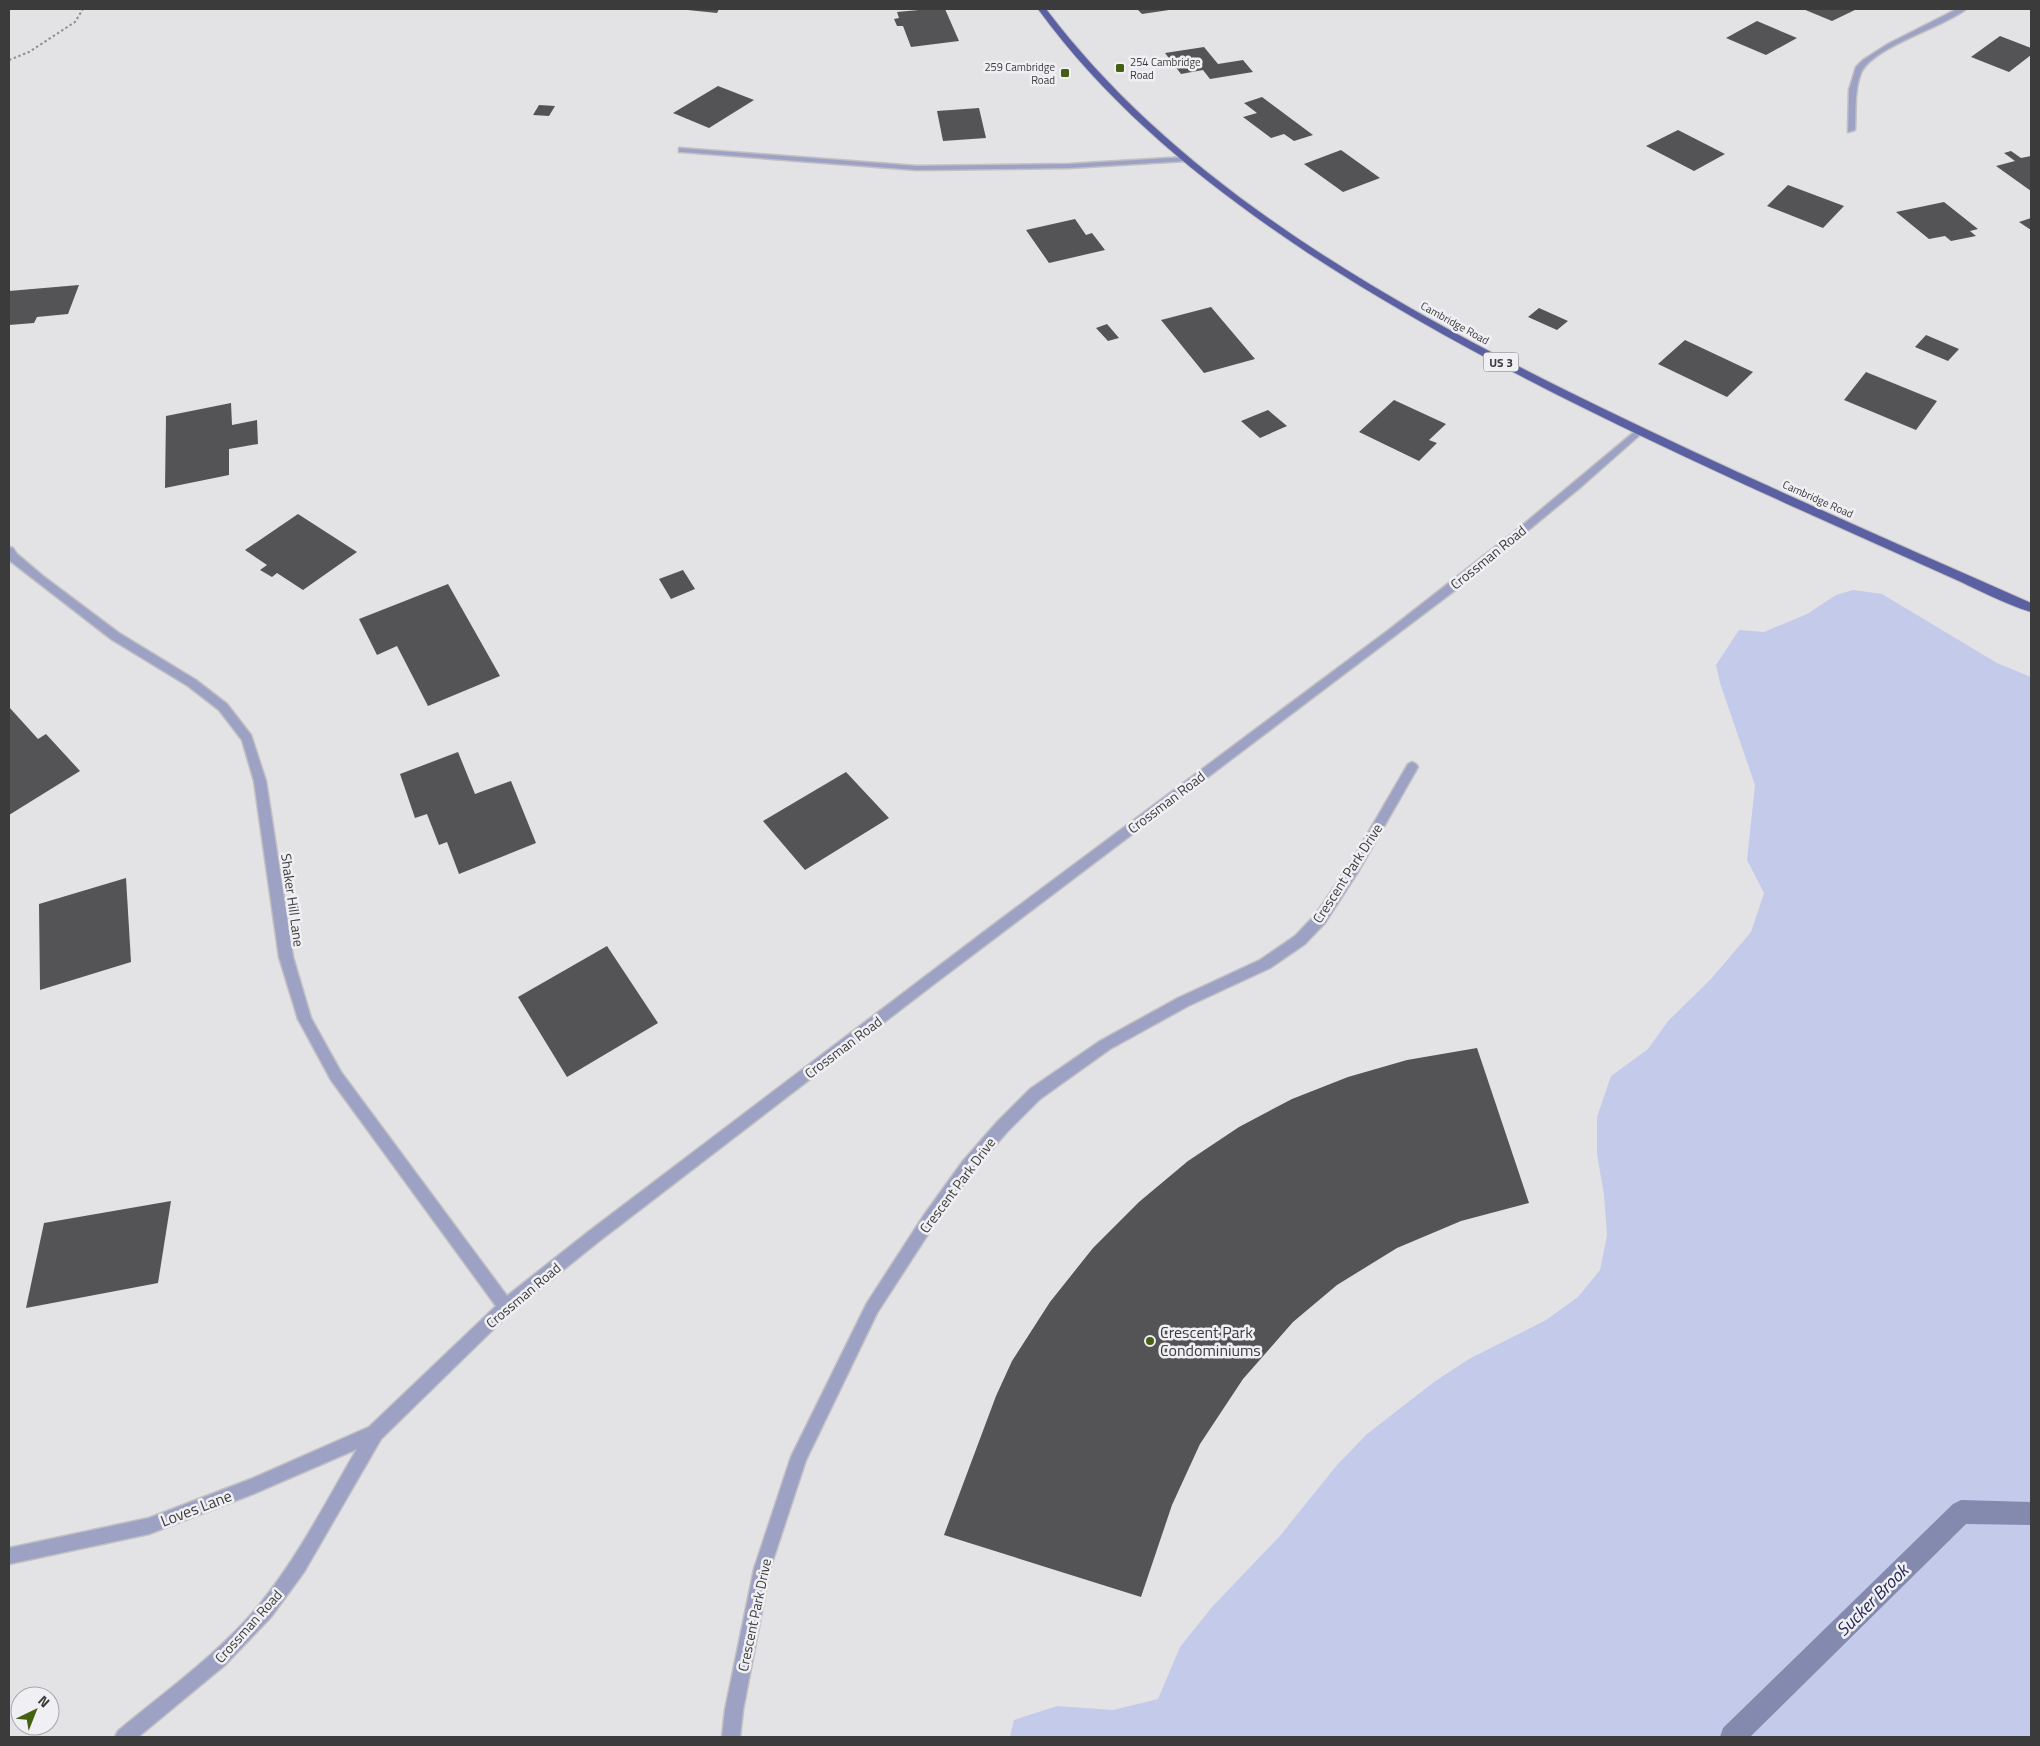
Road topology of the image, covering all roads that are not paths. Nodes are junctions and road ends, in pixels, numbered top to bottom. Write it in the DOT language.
graph roads {
  1 [pos="1042,9"];
  2 [pos="1962,9"];
  3 [pos="1851,130"];
  4 [pos="682,150"];
  5 [pos="1186,159"];
  6 [pos="1639,431"];
  7 [pos="9,551"];
  8 [pos="2031,608"];
  9 [pos="1412,767"];
  10 [pos="506,1307"];
  11 [pos="375,1433"];
  12 [pos="9,1556"];
  13 [pos="124,1737"];
  14 [pos="731,1737"];
  1 -- 5 [label="highway, Cambridge Road / US 3"];
  2 -- 3 [label="street"];
  4 -- 5 [label="street"];
  5 -- 6 [label="highway, Cambridge Road / US 3"];
  6 -- 8 [label="highway, Cambridge Road / US 3"];
  6 -- 10 [label="street, Crossman Road"];
  7 -- 10 [label="street, Shaker Hill Lane"];
  9 -- 14 [label="street, Crescent Park Drive"];
  10 -- 11 [label="street, Crossman Road"];
  11 -- 12 [label="street, Loves Lane"];
  11 -- 13 [label="street, Crossman Road"];
}
